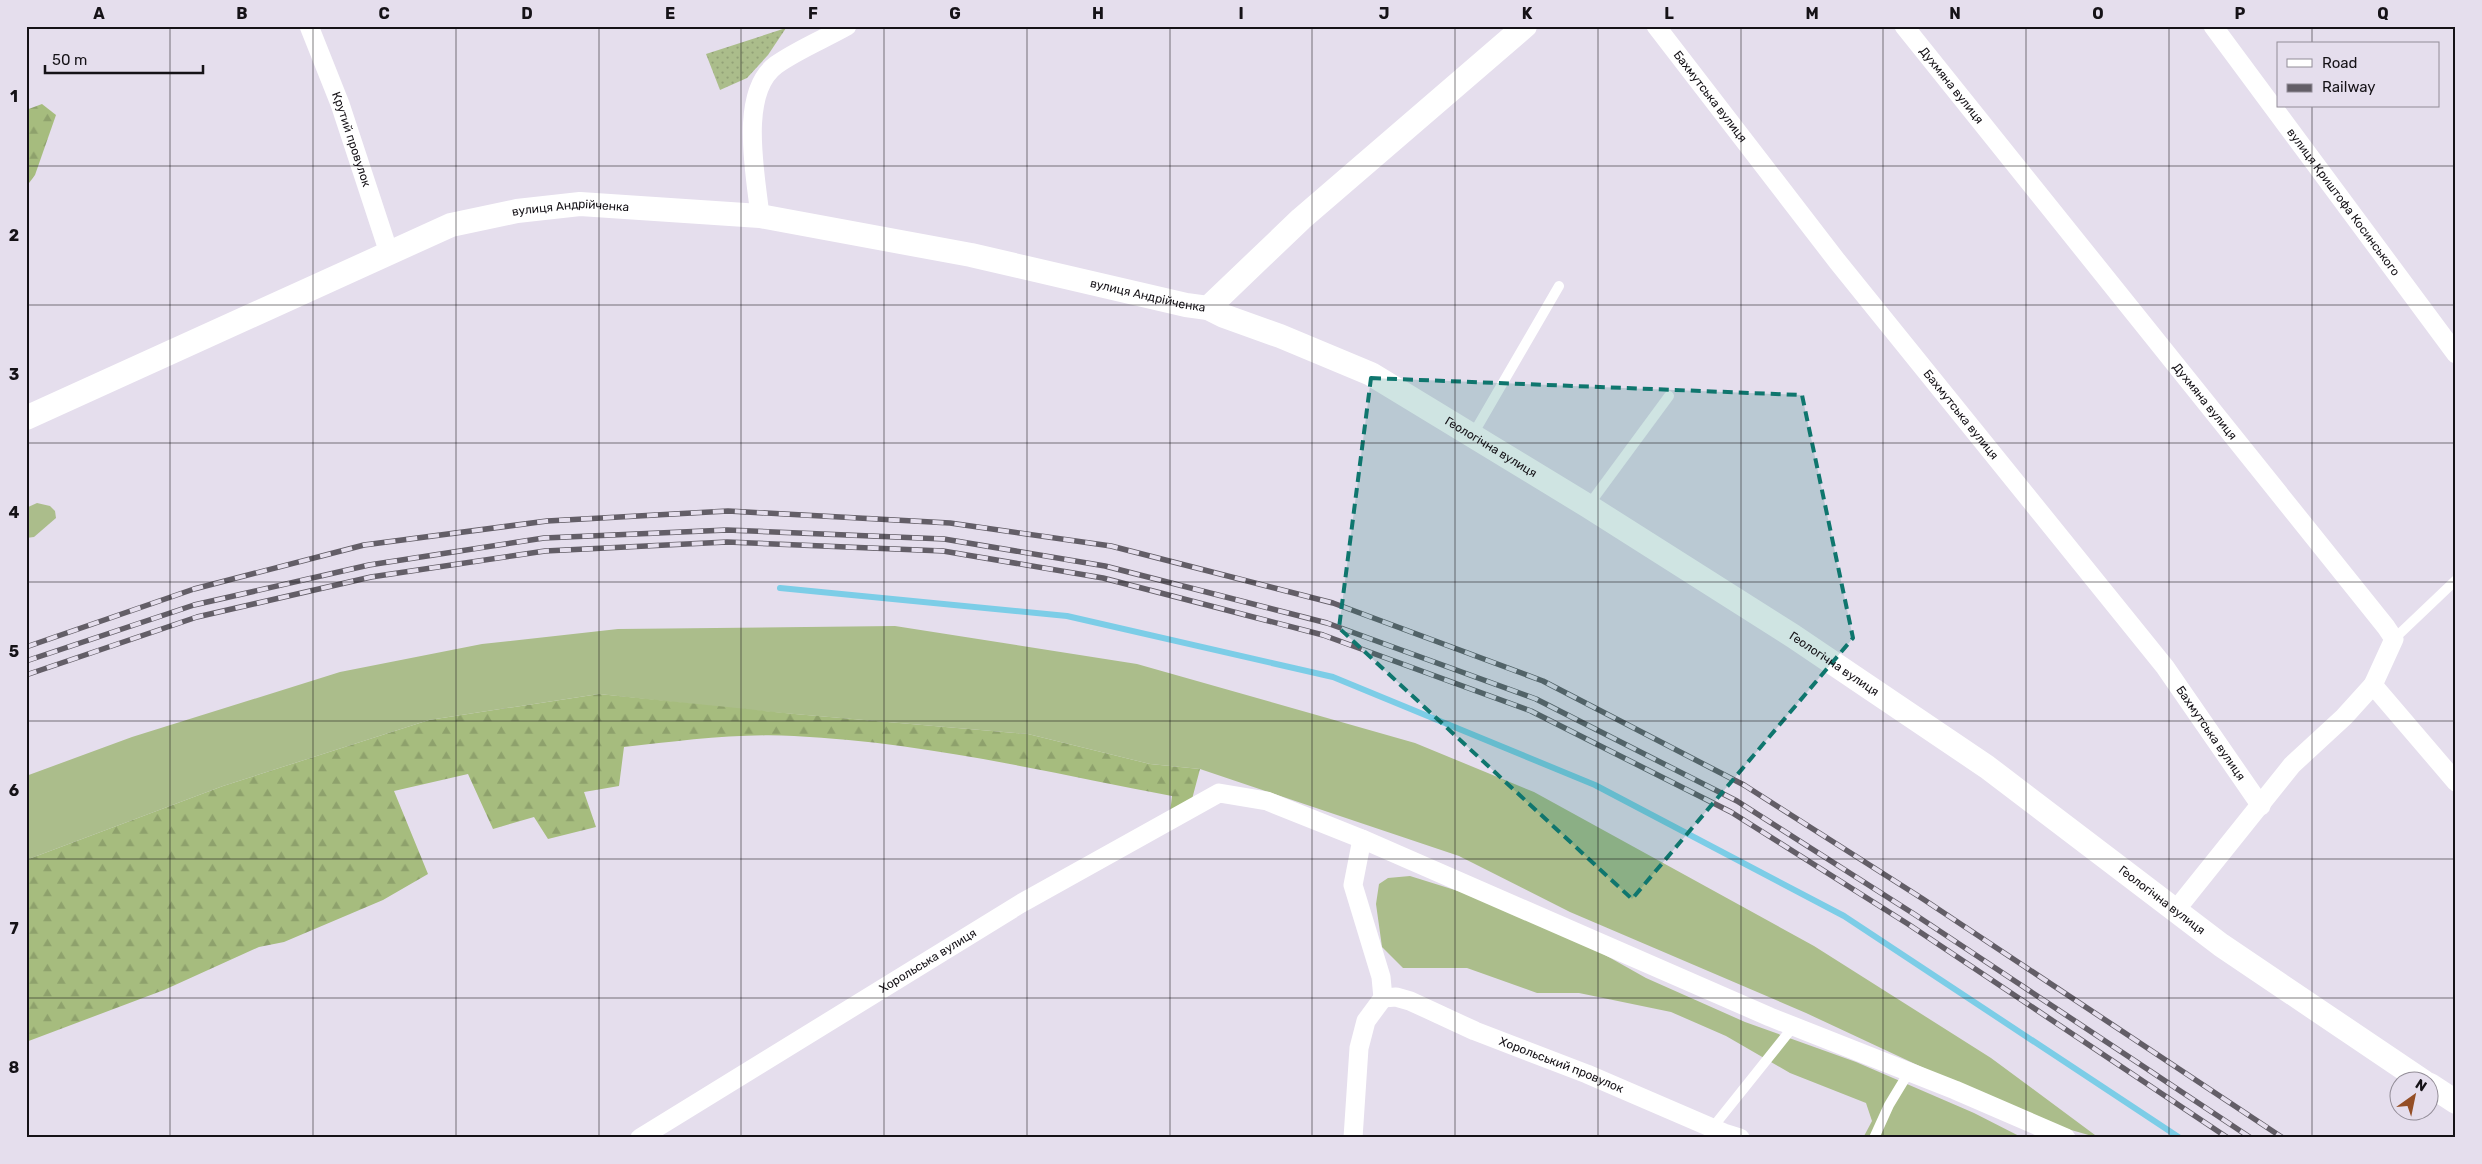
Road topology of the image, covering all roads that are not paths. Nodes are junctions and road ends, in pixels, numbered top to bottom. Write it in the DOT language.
graph roads {
  1 [pos="309,26"];
  2 [pos="847,26"];
  3 [pos="1525,26"];
  4 [pos="1656,26"];
  5 [pos="1904,26"];
  6 [pos="2213,26"];
  7 [pos="760,216"];
  8 [pos="389,253"];
  9 [pos="1559,286"];
  10 [pos="1208,308"];
  11 [pos="2456,354"];
  12 [pos="1669,396"];
  13 [pos="26,418"];
  14 [pos="1472,436"];
  15 [pos="1588,506"];
  16 [pos="2456,580"];
  17 [pos="2394,639"];
  18 [pos="2374,685"];
  19 [pos="2456,782"];
  20 [pos="2261,806"];
  21 [pos="1362,838"];
  22 [pos="2175,911"];
  23 [pos="1383,998"];
  24 [pos="1793,1027"];
  25 [pos="1909,1072"];
  26 [pos="2409,1072"];
  27 [pos="2440,1092"];
  28 [pos="2456,1102"];
  29 [pos="1713,1127"];
  30 [pos="640,1138"];
  31 [pos="1353,1138"];
  32 [pos="1740,1138"];
  33 [pos="1874,1138"];
  34 [pos="2066,1138"];
  1 -- 8 [label="street, Крутий провулок"];
  2 -- 7 [label="street"];
  3 -- 10 [label="street, вулиця Андрійченка"];
  4 -- 20 [label="street, Бахмутська вулиця"];
  5 -- 17 [label="street, Духмяна вулиця"];
  6 -- 11 [label="street, вулиця Криштофа Косинського"];
  7 -- 8 [label="street, вулиця Андрійченка"];
  7 -- 10 [label="street, вулиця Андрійченка"];
  8 -- 13 [label="street, вулиця Андрійченка"];
  9 -- 14 [label="lane"];
  10 -- 14 [label="street, Геологічна вулиця"];
  12 -- 15 [label="lane"];
  14 -- 15 [label="street, Геологічна вулиця"];
  15 -- 22 [label="street, Геологічна вулиця"];
  16 -- 17 [label="lane"];
  17 -- 18 [label="street"];
  18 -- 19 [label="street"];
  18 -- 20 [label="street"];
  20 -- 22 [label="street"];
  21 -- 23 [label="street"];
  21 -- 24 [label="street"];
  21 -- 30 [label="street, Хорольська вулиця"];
  22 -- 26 [label="street, Геологічна вулиця"];
  23 -- 29 [label="street, Хорольський провулок"];
  23 -- 31 [label="street"];
  24 -- 25 [label="street"];
  24 -- 29 [label="lane"];
  25 -- 33 [label="lane"];
  25 -- 34 [label="street"];
  27 -- 28 [label="street"];
  29 -- 32 [label="street, Хорольський провулок"];
}
